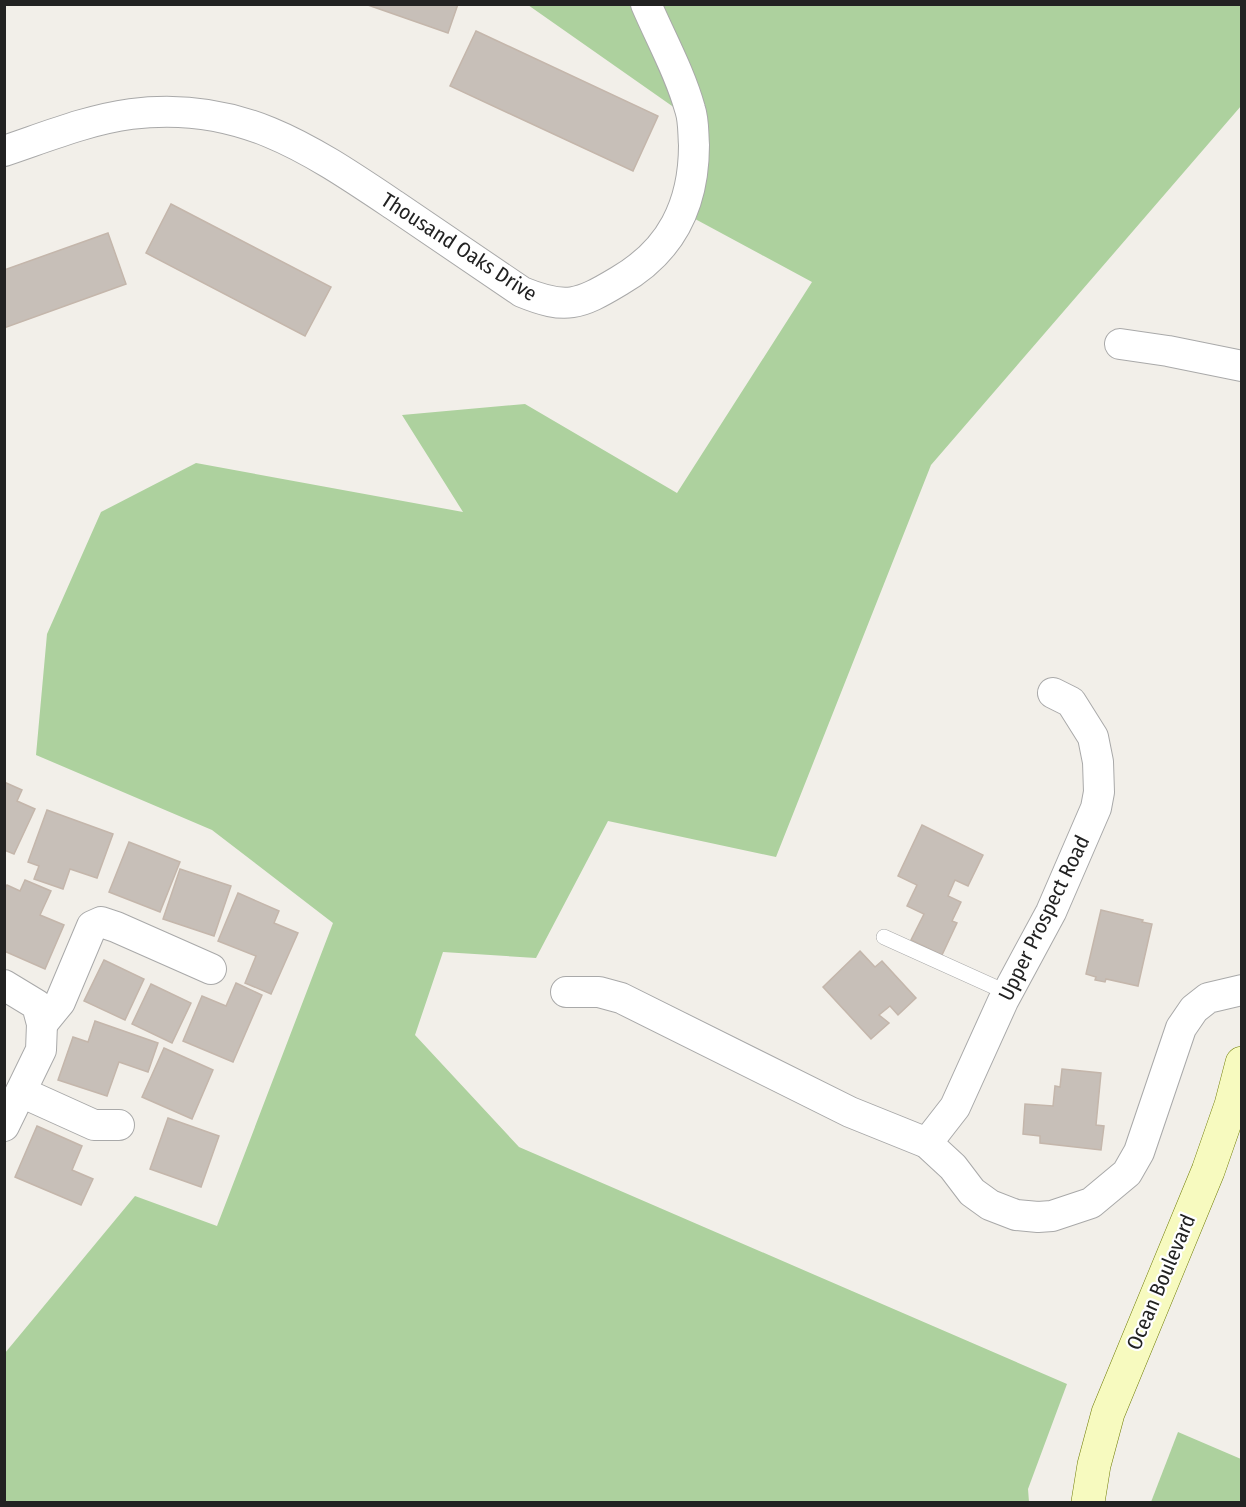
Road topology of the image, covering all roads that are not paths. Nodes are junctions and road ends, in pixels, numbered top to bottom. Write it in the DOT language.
graph roads {
  1 [pos="646,4"];
  2 [pos="4,151"];
  3 [pos="1120,344"];
  4 [pos="1242,366"];
  5 [pos="1053,693"];
  6 [pos="884,937"];
  7 [pos="212,969"];
  8 [pos="4,985"];
  9 [pos="1242,990"];
  10 [pos="566,992"];
  11 [pos="1008,993"];
  12 [pos="42,1024"];
  13 [pos="1242,1063"];
  14 [pos="21,1092"];
  15 [pos="119,1125"];
  16 [pos="4,1126"];
  17 [pos="927,1143"];
  18 [pos="1088,1503"];
  1 -- 2 [label="street, Thousand Oaks Drive"];
  3 -- 4 [label="street"];
  5 -- 11 [label="street, Upper Prospect Road"];
  6 -- 11 [label="lane"];
  7 -- 12 [label="street"];
  8 -- 12 [label="street"];
  9 -- 17 [label="street"];
  10 -- 17 [label="street"];
  11 -- 17 [label="street, Upper Prospect Road"];
  12 -- 14 [label="street"];
  13 -- 18 [label="street, Ocean Boulevard"];
  14 -- 15 [label="street"];
  14 -- 16 [label="street"];
}
